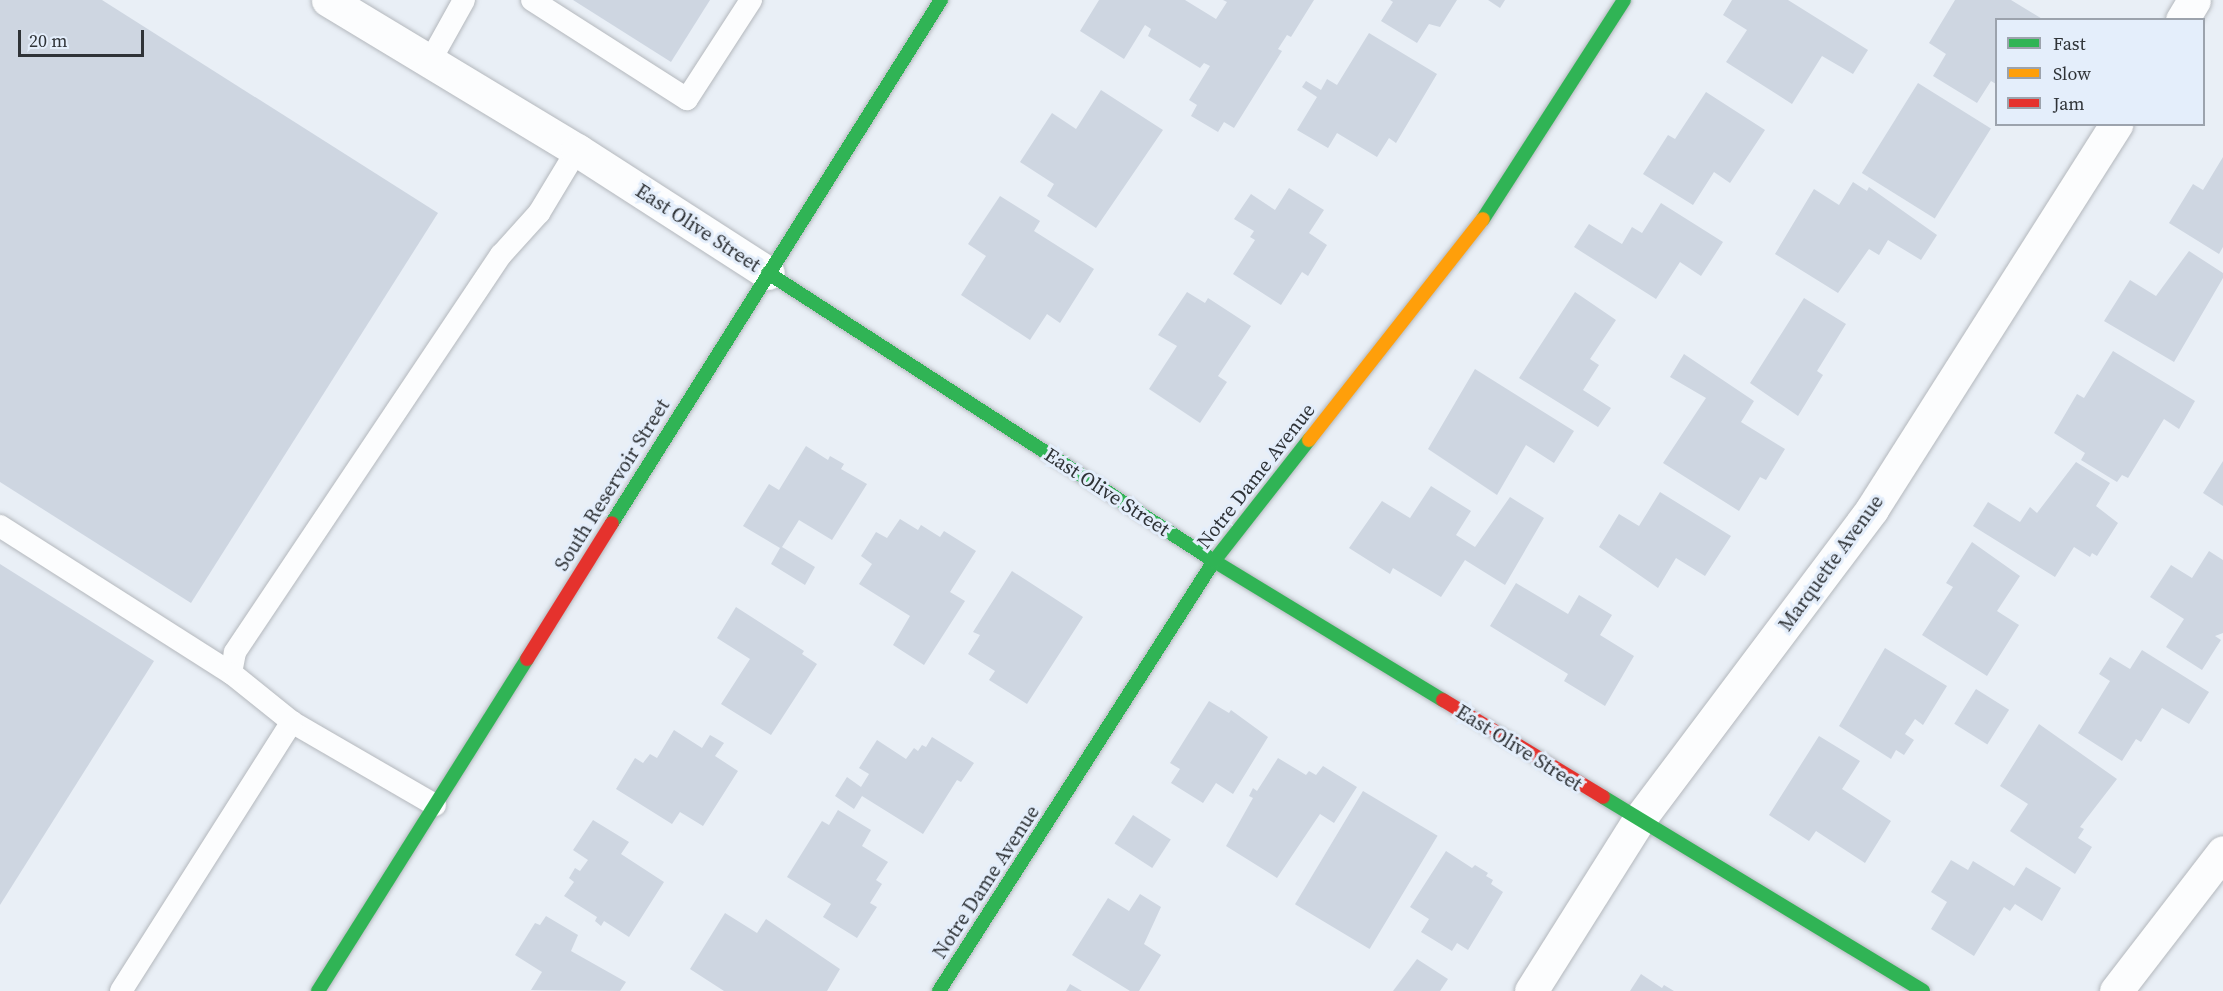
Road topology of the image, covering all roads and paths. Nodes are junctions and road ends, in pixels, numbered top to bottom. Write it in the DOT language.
graph roads {
  1 [pos="328,0"];
  2 [pos="464,0"];
  3 [pos="532,0"];
  4 [pos="751,0"];
  5 [pos="940,0"];
  6 [pos="1624,0"];
  7 [pos="2194,0"];
  8 [pos="2183,18"];
  9 [pos="429,63"];
  10 [pos="2115,126"];
  11 [pos="577,150"];
  12 [pos="768,273"];
  13 [pos="0,526"];
  14 [pos="1214,561"];
  15 [pos="231,673"];
  16 [pos="292,722"];
  17 [pos="435,805"];
  18 [pos="1638,821"];
  19 [pos="2223,852"];
  20 [pos="121,991"];
  21 [pos="318,991"];
  22 [pos="939,991"];
  23 [pos="1531,991"];
  24 [pos="1923,991"];
  25 [pos="2116,991"];
  1 -- 9 [label="street, East Olive Street"];
  2 -- 9 [label="lane"];
  3 -- 4 [label="lane"];
  5 -- 12 [label="street, South Reservoir Street"];
  6 -- 14 [label="street, Notre Dame Avenue"];
  7 -- 8 [label="street"];
  9 -- 11 [label="street, East Olive Street"];
  10 -- 18 [label="street, Marquette Avenue"];
  11 -- 12 [label="street, East Olive Street"];
  11 -- 15 [label="lane"];
  12 -- 14 [label="street, East Olive Street"];
  12 -- 17 [label="street, South Reservoir Street"];
  13 -- 15 [label="lane"];
  14 -- 18 [label="street, East Olive Street"];
  14 -- 22 [label="street, Notre Dame Avenue"];
  15 -- 16 [label="lane"];
  16 -- 17 [label="lane"];
  16 -- 20 [label="lane"];
  17 -- 21 [label="street, South Reservoir Street"];
  18 -- 23 [label="street, Marquette Avenue"];
  18 -- 24 [label="street, East Olive Street"];
  19 -- 25 [label="street"];
}
